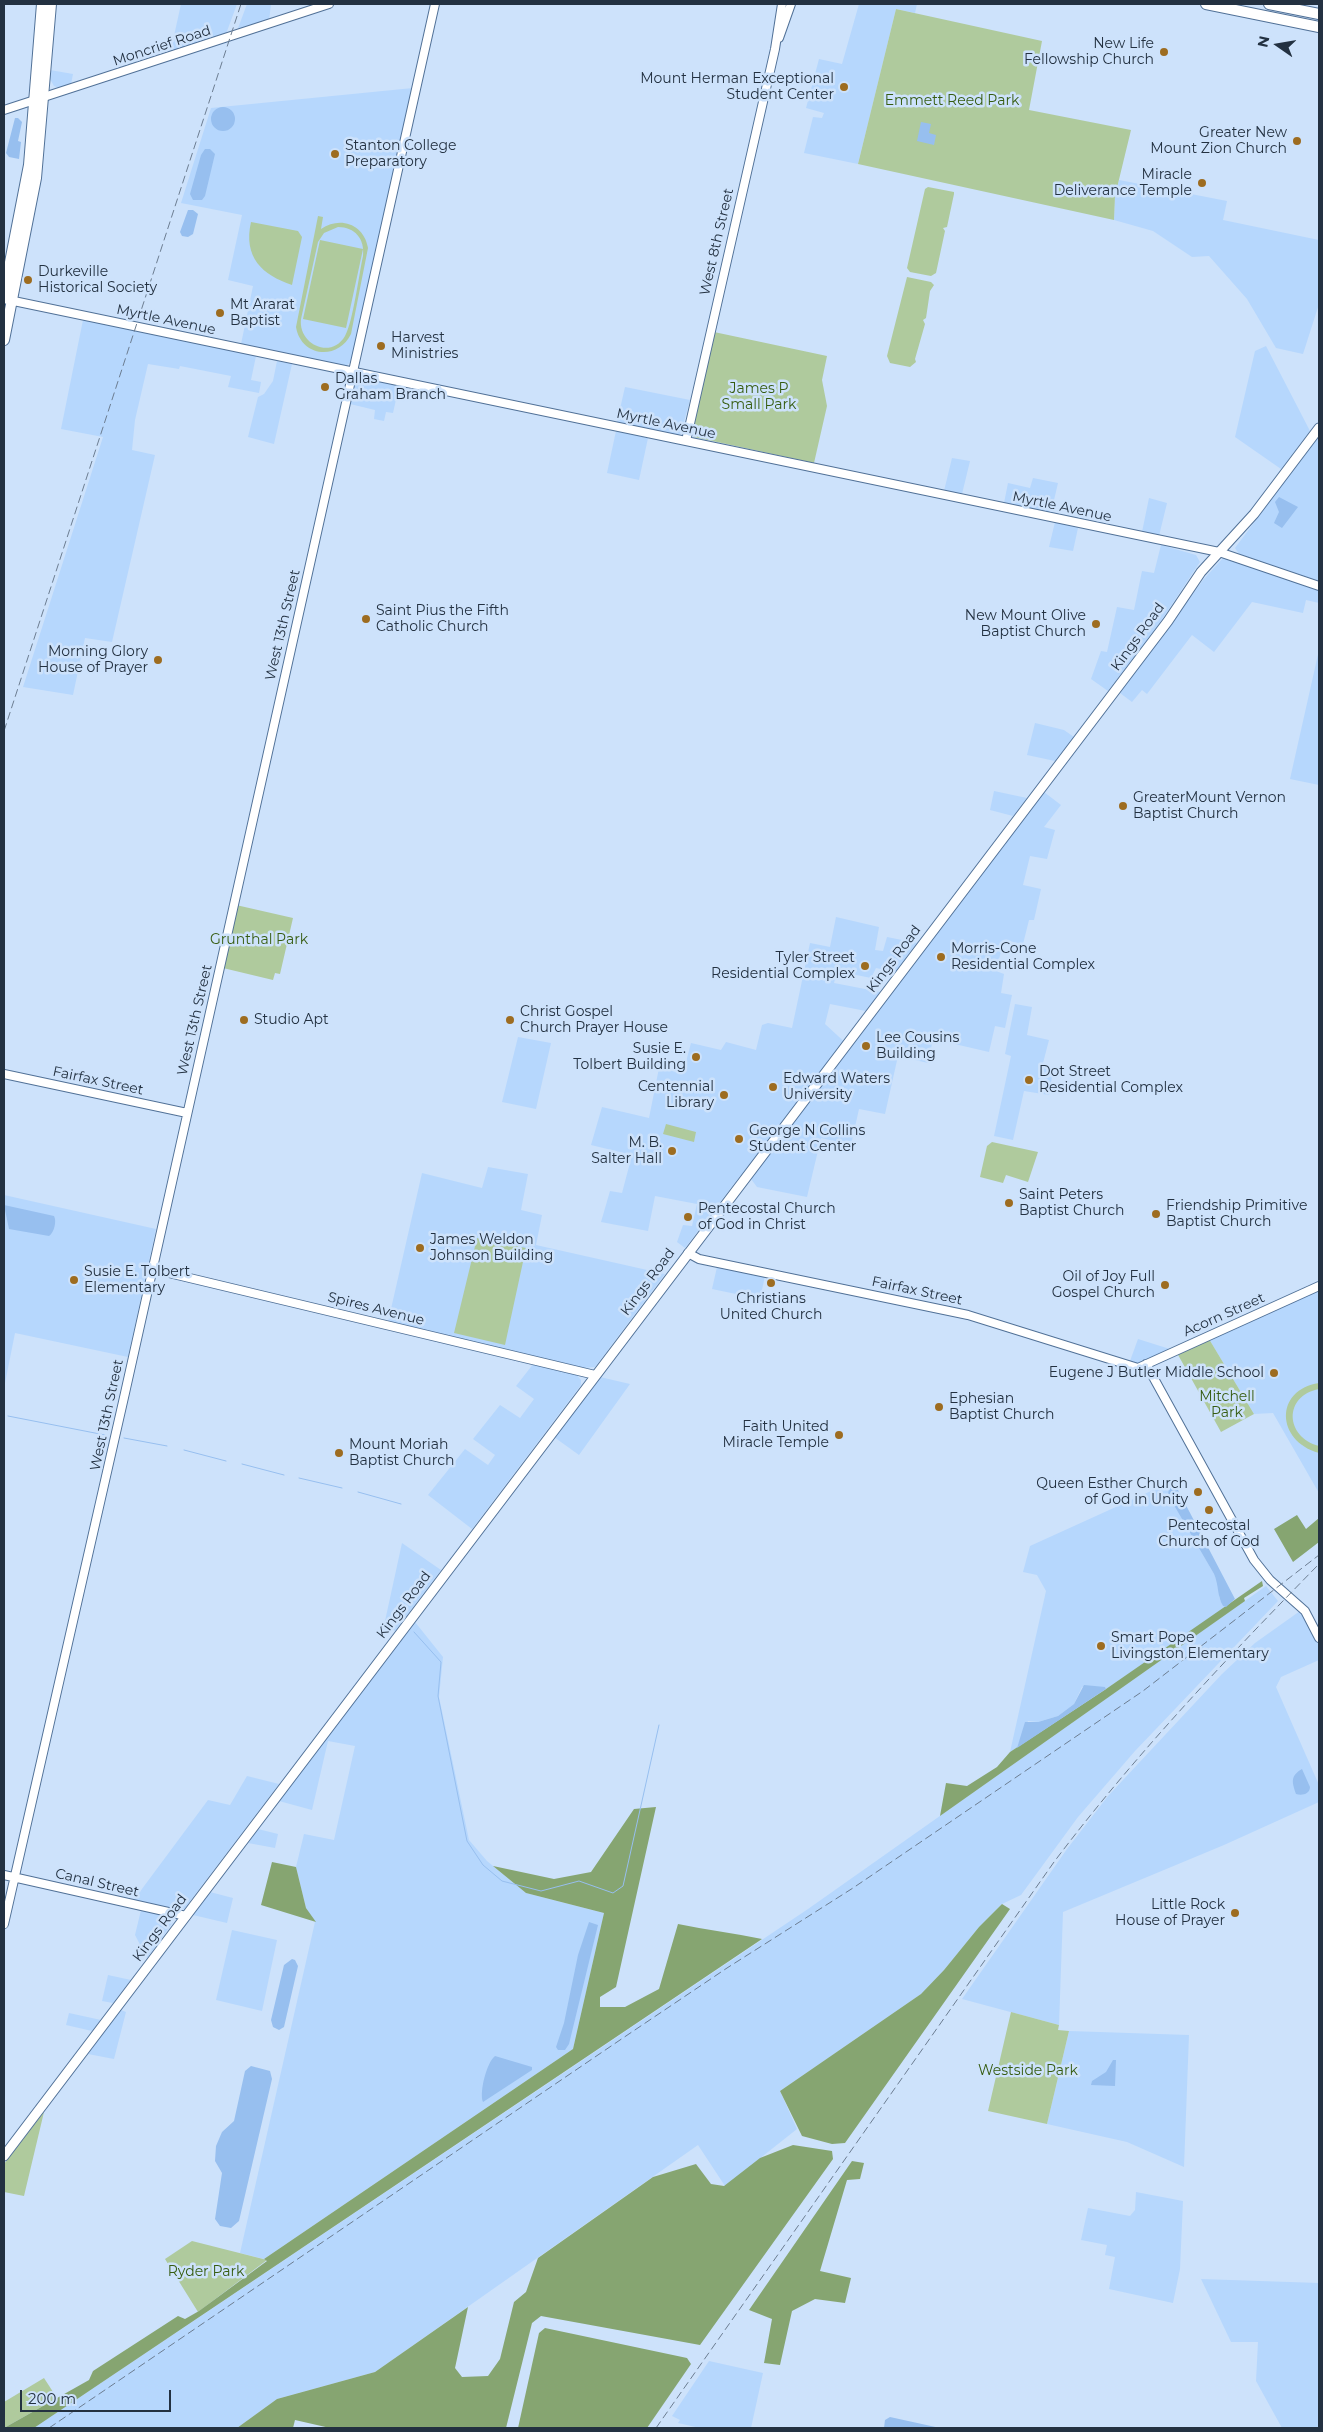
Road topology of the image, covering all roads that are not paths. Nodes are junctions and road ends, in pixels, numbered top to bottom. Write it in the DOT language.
graph roads {
  1 [pos="42,4"];
  2 [pos="52,4"];
  3 [pos="329,4"];
  4 [pos="435,4"];
  5 [pos="782,4"];
  6 [pos="790,4"];
  7 [pos="1206,4"];
  8 [pos="1269,4"];
  9 [pos="1319,14"];
  10 [pos="1319,28"];
  11 [pos="774,49"];
  12 [pos="39,100"];
  13 [pos="4,110"];
  14 [pos="4,293"];
  15 [pos="8,300"];
  16 [pos="4,340"];
  17 [pos="354,372"];
  18 [pos="1319,428"];
  19 [pos="686,441"];
  20 [pos="1219,552"];
  21 [pos="1319,586"];
  22 [pos="4,1074"];
  23 [pos="187,1113"];
  24 [pos="688,1253"];
  25 [pos="152,1268"];
  26 [pos="1319,1286"];
  27 [pos="1146,1364"];
  28 [pos="1138,1368"];
  29 [pos="595,1375"];
  30 [pos="1319,1638"];
  31 [pos="4,1875"];
  32 [pos="15,1877"];
  33 [pos="186,1916"];
  34 [pos="4,1924"];
  35 [pos="4,2156"];
  1 -- 12 [label="highway"];
  2 -- 12 [label="highway"];
  3 -- 12 [label="street, Moncrief Road"];
  4 -- 17 [label="street, West 13th Street"];
  5 -- 11 [label="street, West 8th Street"];
  6 -- 11 [label="street, West 8th Street"];
  7 -- 10 [label="highway"];
  8 -- 9 [label="highway"];
  11 -- 19 [label="street, West 8th Street"];
  12 -- 13 [label="street, Moncrief Road"];
  12 -- 14 [label="highway"];
  12 -- 15 [label="highway"];
  15 -- 16 [label="highway"];
  15 -- 17 [label="street, Myrtle Avenue"];
  17 -- 19 [label="street, Myrtle Avenue"];
  17 -- 23 [label="street, West 13th Street"];
  18 -- 20 [label="main road, Kings Road"];
  19 -- 20 [label="street, Myrtle Avenue"];
  20 -- 21 [label="street, Myrtle Avenue"];
  20 -- 24 [label="main road, Kings Road"];
  22 -- 23 [label="street, Fairfax Street"];
  23 -- 25 [label="street, West 13th Street"];
  24 -- 28 [label="street, Fairfax Street"];
  24 -- 29 [label="main road, Kings Road"];
  25 -- 29 [label="street, Spires Avenue"];
  25 -- 32 [label="street, West 13th Street"];
  26 -- 27 [label="street, Acorn Street"];
  27 -- 28 [label="street, Acorn Street"];
  27 -- 30 [label="street"];
  29 -- 33 [label="main road, Kings Road"];
  31 -- 32 [label="street, Canal Street"];
  32 -- 33 [label="street, Canal Street"];
  32 -- 34 [label="street, West 13th Street"];
  33 -- 35 [label="main road, Kings Road"];
}
